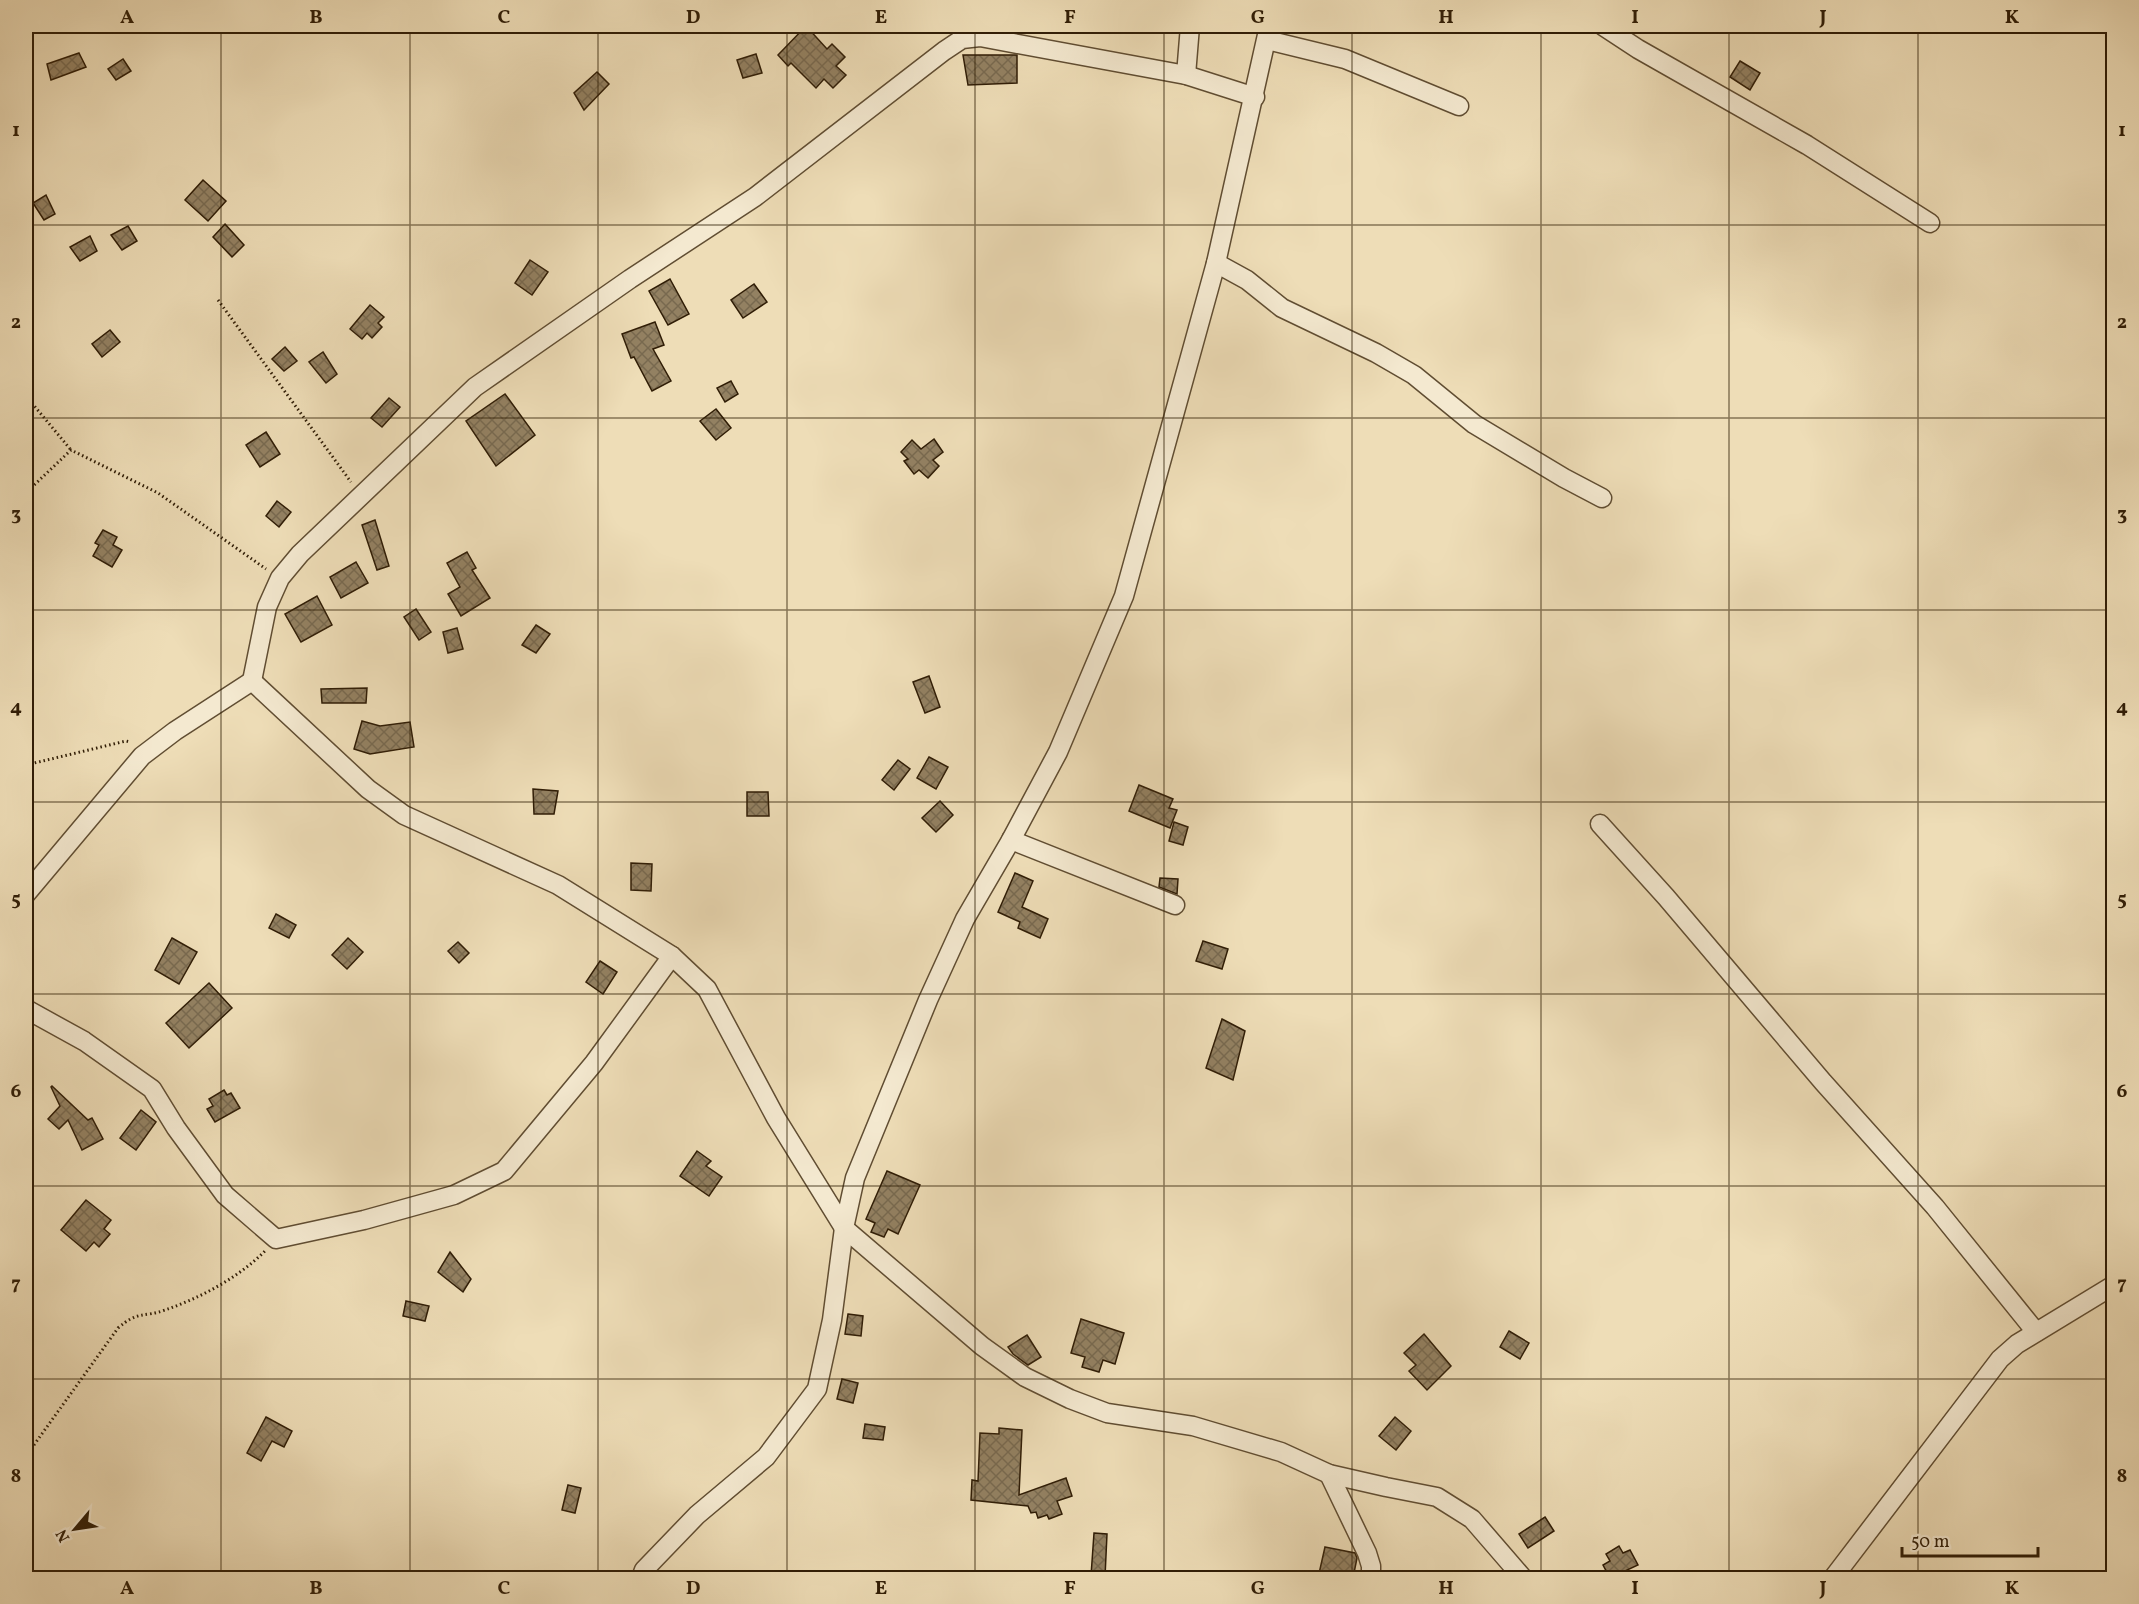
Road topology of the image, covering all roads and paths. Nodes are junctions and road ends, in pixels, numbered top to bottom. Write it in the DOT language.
graph roads {
  1 [pos="1190,26"];
  2 [pos="1604,26"];
  3 [pos="1268,33"];
  4 [pos="1186,75"];
  5 [pos="1255,97"];
  6 [pos="1460,106"];
  7 [pos="1930,223"];
  8 [pos="1216,262"];
  9 [pos="218,300"];
  10 [pos="26,396"];
  11 [pos="71,450"];
  12 [pos="31,488"];
  13 [pos="361,496"];
  14 [pos="1602,498"];
  15 [pos="280,578"];
  16 [pos="252,681"];
  17 [pos="153,748"];
  18 [pos="26,765"];
  19 [pos="1600,824"];
  20 [pos="1011,840"];
  21 [pos="26,894"];
  22 [pos="1175,905"];
  23 [pos="672,956"];
  24 [pos="26,1009"];
  25 [pos="844,1228"];
  26 [pos="276,1239"];
  27 [pos="2114,1285"];
  28 [pos="2036,1332"];
  29 [pos="26,1456"];
  30 [pos="1329,1474"];
  31 [pos="641,1578"];
  32 [pos="1371,1578"];
  33 [pos="1523,1578"];
  34 [pos="1833,1578"];
  1 -- 4 [label="street"];
  2 -- 7 [label="street"];
  3 -- 5 [label="street"];
  3 -- 6 [label="street"];
  4 -- 5 [label="street"];
  4 -- 13 [label="street"];
  5 -- 8 [label="street"];
  8 -- 14 [label="street"];
  8 -- 20 [label="street"];
  9 -- 13 [label="path"];
  10 -- 11 [label="path"];
  11 -- 12 [label="path"];
  11 -- 15 [label="path"];
  13 -- 15 [label="street"];
  15 -- 16 [label="street"];
  16 -- 17 [label="street"];
  16 -- 23 [label="street"];
  17 -- 18 [label="path"];
  17 -- 21 [label="street"];
  19 -- 28 [label="street"];
  20 -- 22 [label="street"];
  20 -- 25 [label="street"];
  23 -- 25 [label="street"];
  23 -- 26 [label="street"];
  24 -- 26 [label="street"];
  25 -- 30 [label="street"];
  25 -- 31 [label="street"];
  26 -- 29 [label="path"];
  27 -- 28 [label="street"];
  28 -- 34 [label="street"];
  30 -- 32 [label="street"];
  30 -- 33 [label="street"];
}
